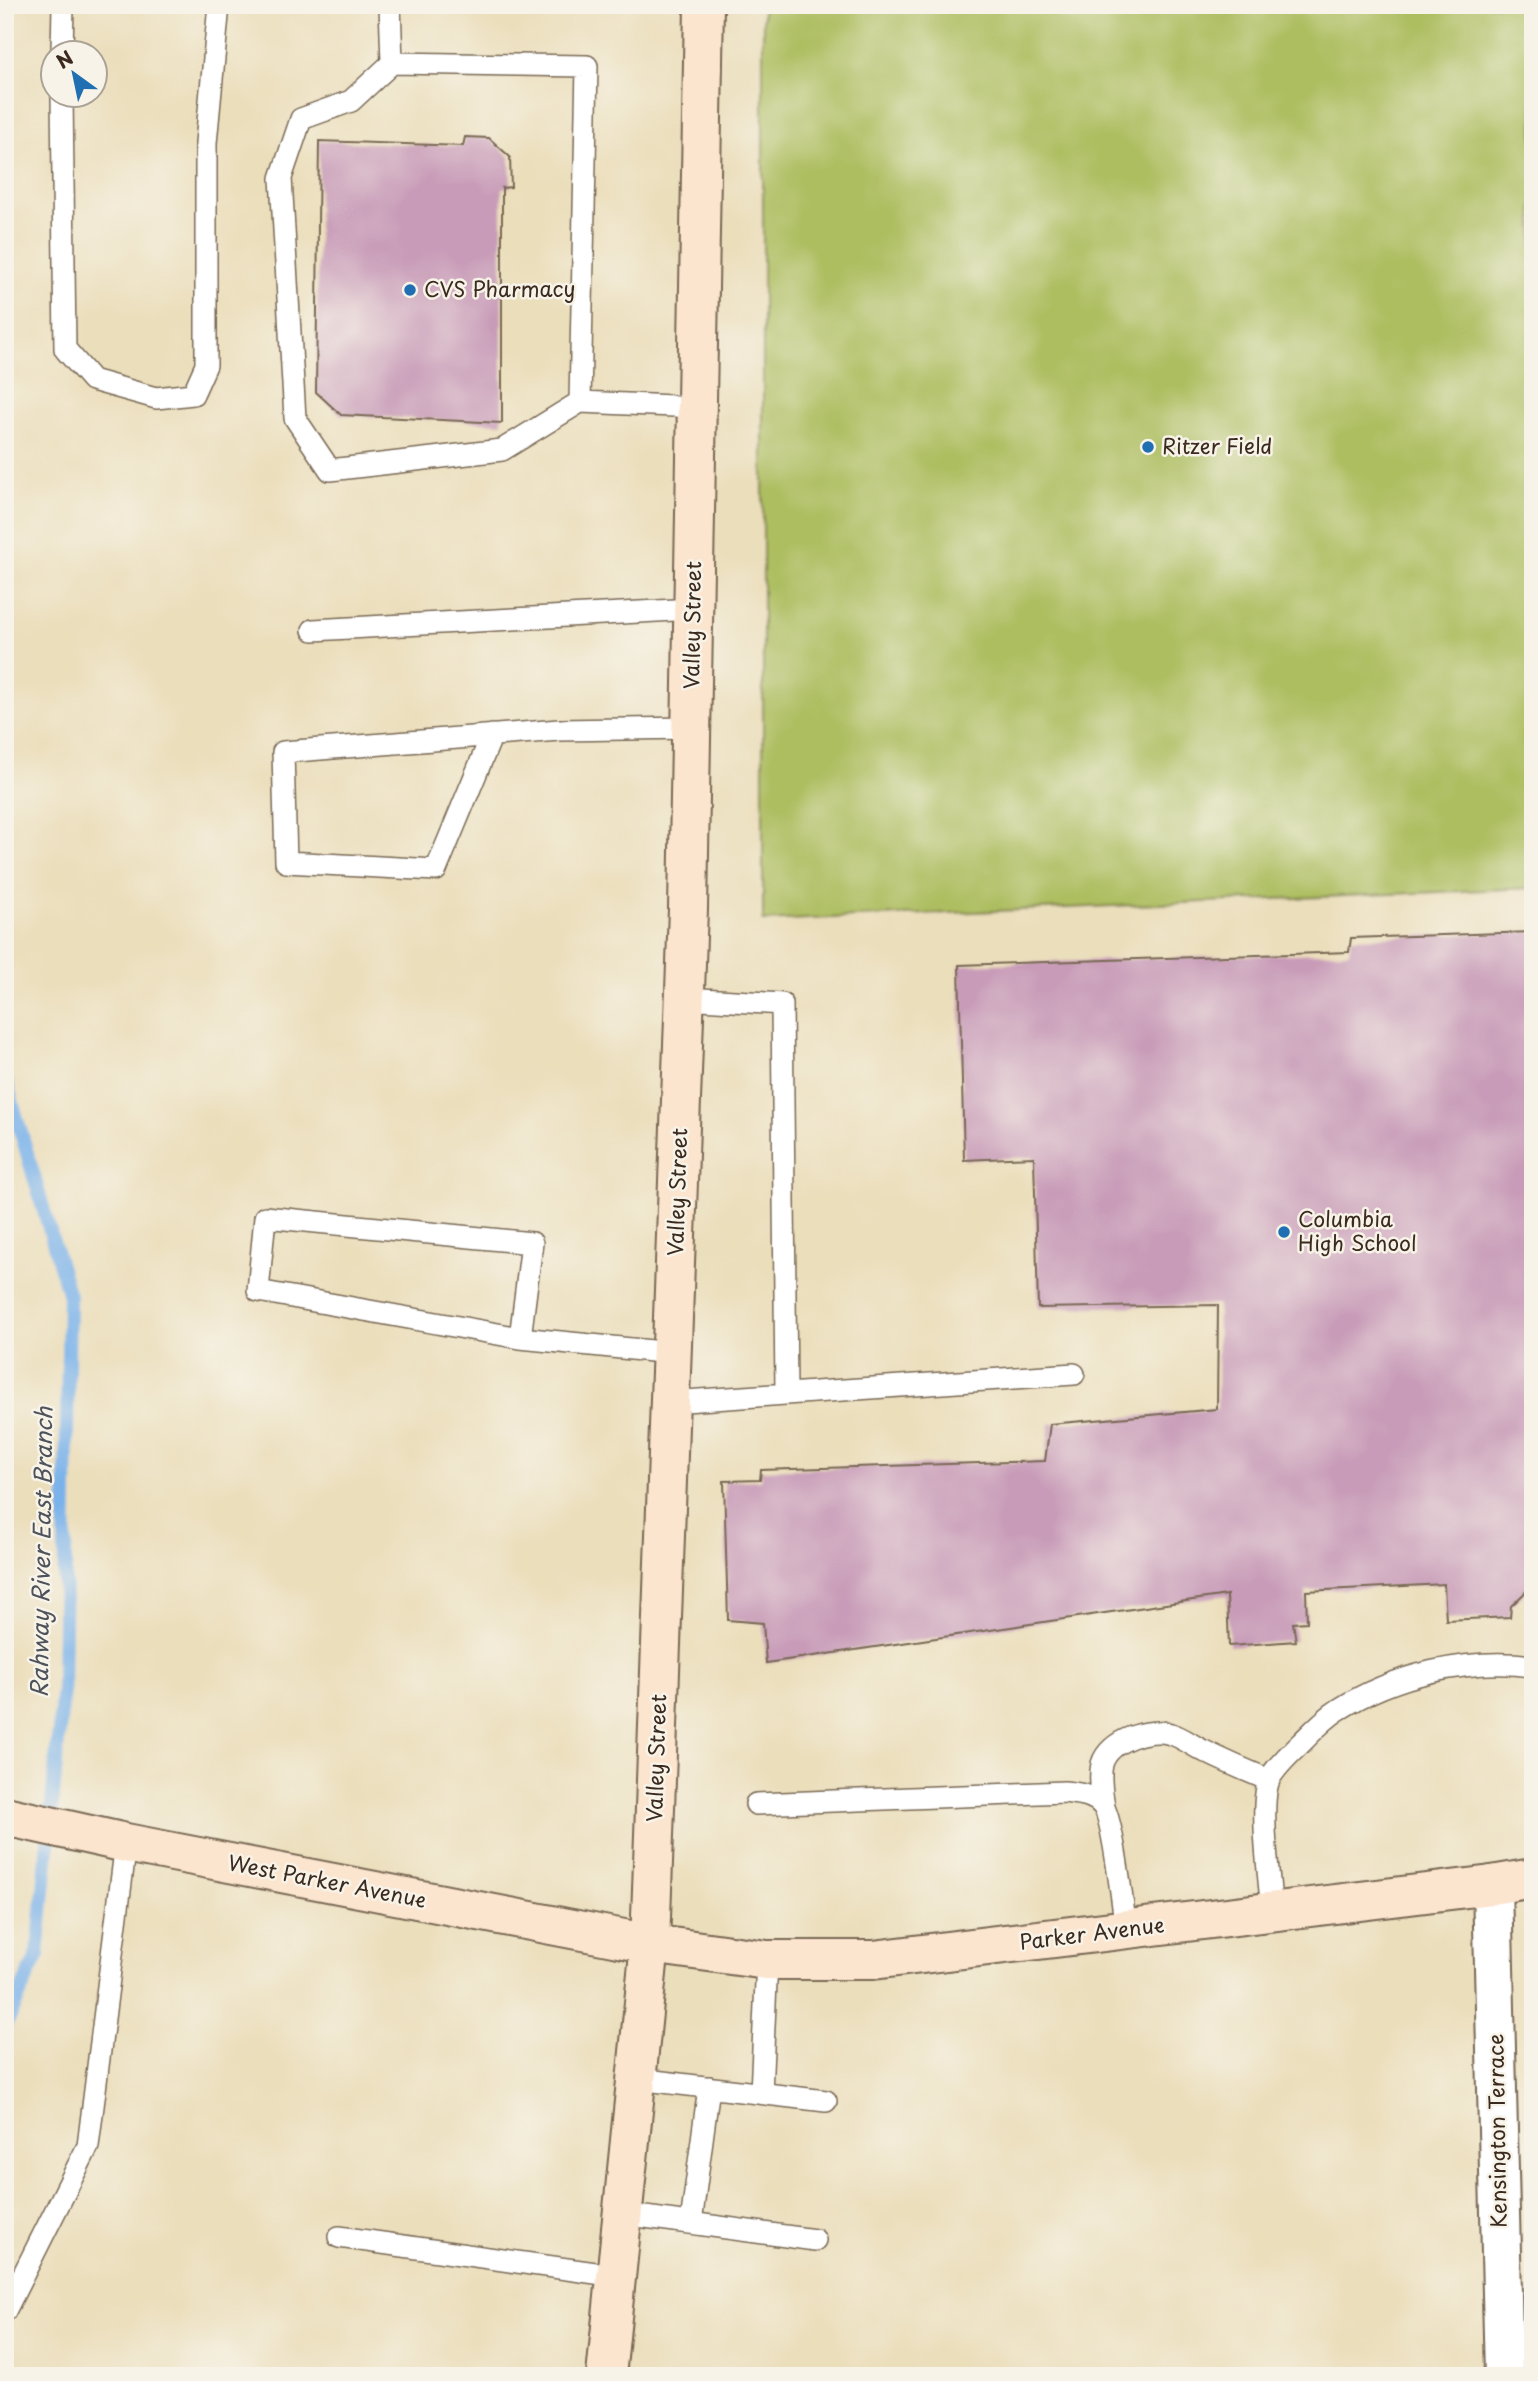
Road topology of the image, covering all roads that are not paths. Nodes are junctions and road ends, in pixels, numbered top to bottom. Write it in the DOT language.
graph roads {
  1 [pos="63,5"];
  2 [pos="219,5"];
  3 [pos="390,5"];
  4 [pos="705,5"];
  5 [pos="62,38"];
  6 [pos="392,63"];
  7 [pos="62,108"];
  8 [pos="580,402"];
  9 [pos="697,407"];
  10 [pos="693,608"];
  11 [pos="313,630"];
  12 [pos="691,728"];
  13 [pos="492,736"];
  14 [pos="685,998"];
  15 [pos="520,1338"];
  16 [pos="672,1353"];
  17 [pos="1074,1374"];
  18 [pos="786,1393"];
  19 [pos="670,1402"];
  20 [pos="1533,1666"];
  21 [pos="1269,1780"];
  22 [pos="756,1804"];
  23 [pos="1104,1807"];
  24 [pos="8,1816"];
  25 [pos="126,1843"];
  26 [pos="1533,1878"];
  27 [pos="1492,1885"];
  28 [pos="1272,1912"];
  29 [pos="1126,1930"];
  30 [pos="650,1944"];
  31 [pos="767,1961"];
  32 [pos="637,2079"];
  33 [pos="709,2087"];
  34 [pos="761,2093"];
  35 [pos="826,2101"];
  36 [pos="623,2214"];
  37 [pos="691,2223"];
  38 [pos="339,2237"];
  39 [pos="815,2240"];
  40 [pos="617,2276"];
  41 [pos="5,2311"];
  42 [pos="606,2376"];
  43 [pos="1504,2376"];
  1 -- 5 [label="lane"];
  2 -- 7 [label="lane"];
  3 -- 6 [label="lane"];
  4 -- 9 [label="main road, Valley Street"];
  6 -- 8 [label="lane"];
  6 -- 8 [label="lane"];
  8 -- 9 [label="lane"];
  9 -- 10 [label="main road, Valley Street"];
  10 -- 11 [label="lane"];
  10 -- 12 [label="main road, Valley Street"];
  12 -- 13 [label="lane"];
  12 -- 14 [label="main road, Valley Street"];
  13 -- 13 [label="lane"];
  14 -- 16 [label="main road, Valley Street"];
  14 -- 18 [label="lane"];
  15 -- 15 [label="lane"];
  15 -- 16 [label="lane"];
  16 -- 19 [label="main road, Valley Street"];
  17 -- 18 [label="lane"];
  18 -- 19 [label="lane"];
  19 -- 30 [label="main road, Valley Street"];
  20 -- 21 [label="lane"];
  21 -- 23 [label="lane"];
  21 -- 28 [label="lane"];
  22 -- 23 [label="lane"];
  23 -- 29 [label="lane"];
  24 -- 25 [label="main road, West Parker Avenue"];
  25 -- 30 [label="main road, West Parker Avenue"];
  25 -- 41 [label="lane"];
  26 -- 27 [label="main road, Parker Avenue"];
  27 -- 28 [label="main road, Parker Avenue"];
  27 -- 43 [label="street, Kensington Terrace"];
  28 -- 29 [label="main road, Parker Avenue"];
  29 -- 31 [label="main road, Parker Avenue"];
  30 -- 31 [label="main road, Parker Avenue"];
  30 -- 32 [label="main road, Valley Street"];
  31 -- 34 [label="lane"];
  32 -- 33 [label="lane"];
  32 -- 36 [label="main road, Valley Street"];
  33 -- 34 [label="lane"];
  33 -- 37 [label="lane"];
  34 -- 35 [label="lane"];
  36 -- 37 [label="lane"];
  36 -- 40 [label="main road, Valley Street"];
  37 -- 39 [label="lane"];
  38 -- 40 [label="lane"];
  40 -- 42 [label="main road, Valley Street"];
}
